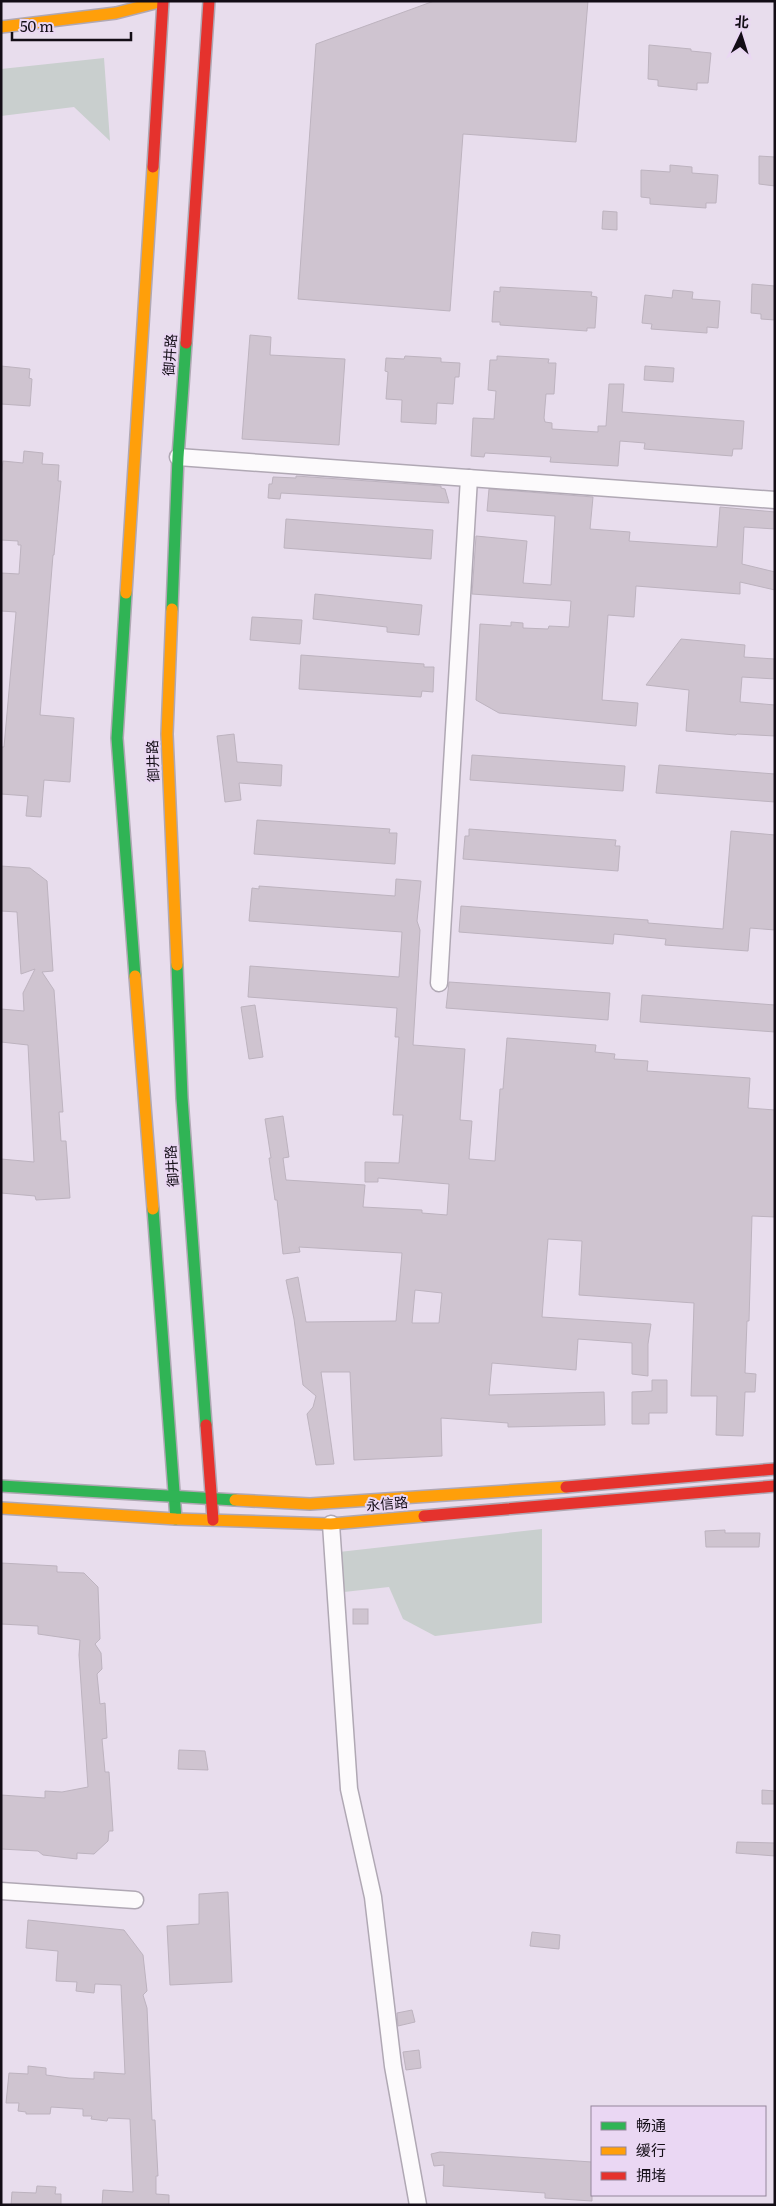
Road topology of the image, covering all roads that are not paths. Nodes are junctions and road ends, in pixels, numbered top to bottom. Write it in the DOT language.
graph roads {
  1 [pos="163,1"];
  2 [pos="209,1"];
  3 [pos="1,27"];
  4 [pos="178,457"];
  5 [pos="469,478"];
  6 [pos="775,500"];
  7 [pos="440,983"];
  8 [pos="775,1469"];
  9 [pos="1,1486"];
  10 [pos="775,1486"];
  11 [pos="175,1497"];
  12 [pos="211,1499"];
  13 [pos="1,1508"];
  14 [pos="176,1519"];
  15 [pos="213,1520"];
  16 [pos="330,1524"];
  17 [pos="1,1891"];
  18 [pos="135,1900"];
  19 [pos="418,2205"];
  1 -- 3 [label="street"];
  1 -- 11 [label="street, 御井路"];
  2 -- 4 [label="street, 御井路"];
  4 -- 5 [label="street"];
  4 -- 12 [label="street, 御井路"];
  5 -- 6 [label="street"];
  5 -- 7 [label="street"];
  8 -- 12 [label="street, 永信路"];
  9 -- 11 [label="street, 永信路"];
  10 -- 16 [label="street, 永信路"];
  11 -- 12 [label="street, 永信路"];
  11 -- 14 [label="street, 御井路"];
  12 -- 15 [label="street, 御井路"];
  13 -- 14 [label="street, 永信路"];
  14 -- 15 [label="street, 永信路"];
  15 -- 16 [label="street, 永信路"];
  16 -- 19 [label="street"];
  17 -- 18 [label="street"];
}
